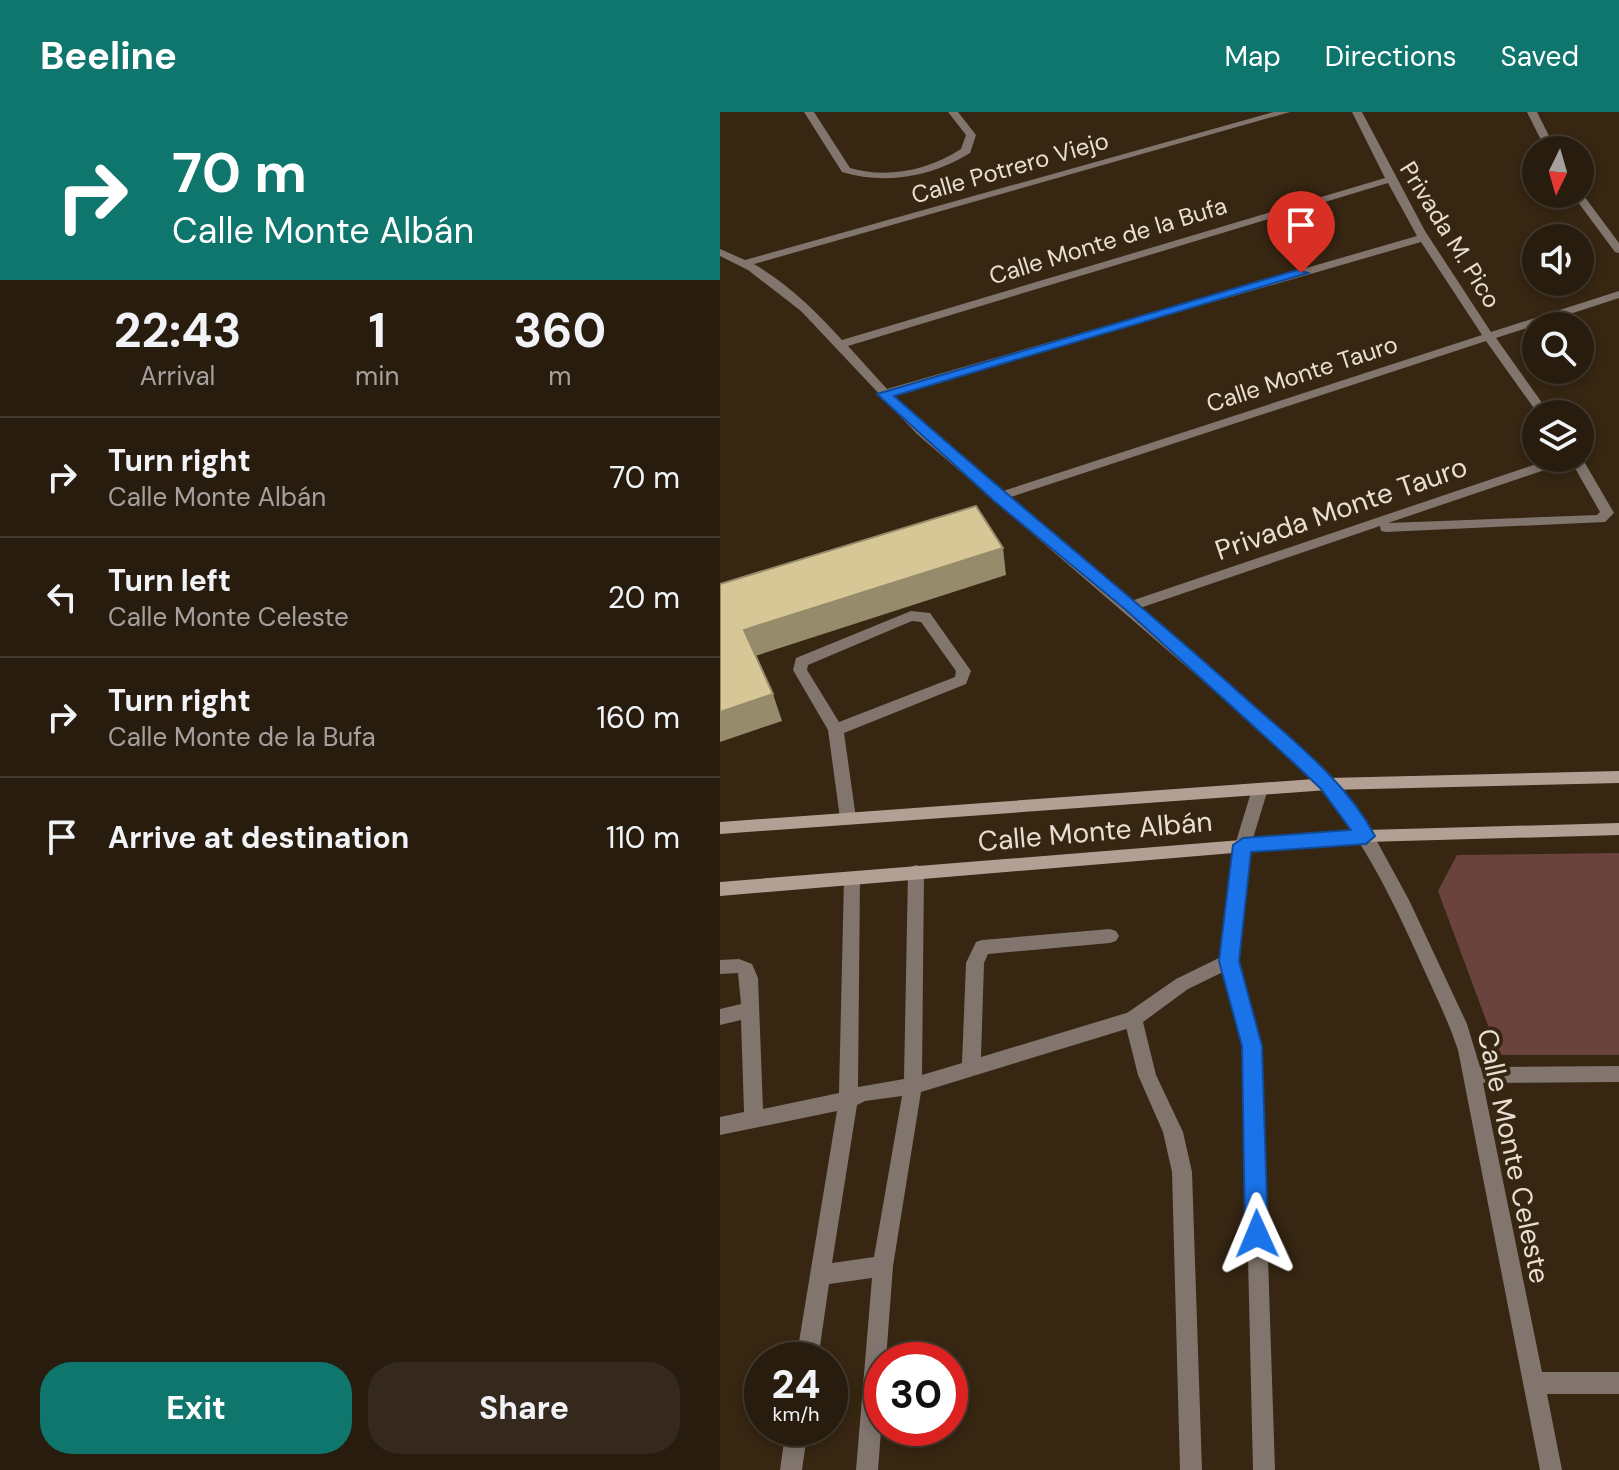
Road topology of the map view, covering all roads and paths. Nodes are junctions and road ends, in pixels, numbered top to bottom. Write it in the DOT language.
graph roads {
  1 [pos="809,112"];
  2 [pos="953,112"];
  3 [pos="1285,112"];
  4 [pos="1357,112"];
  5 [pos="1532,112"];
  6 [pos="1544,136"];
  7 [pos="1388,180"];
  8 [pos="1588,208"];
  9 [pos="1421,238"];
  10 [pos="1619,250"];
  11 [pos="720,252"];
  12 [pos="746,263"];
  13 [pos="1619,294"];
  14 [pos="1487,336"];
  15 [pos="841,344"];
  16 [pos="884,394"];
  17 [pos="1534,400"];
  18 [pos="1527,472"];
  19 [pos="1584,472"];
  20 [pos="998,497"];
  21 [pos="1367,528"];
  22 [pos="1132,606"];
  23 [pos="836,730"];
  24 [pos="1619,777"];
  25 [pos="1328,784"];
  26 [pos="1260,789"];
  27 [pos="848,818"];
  28 [pos="720,828"];
  29 [pos="1619,829"];
  30 [pos="1366,836"];
  31 [pos="1243,845"];
  32 [pos="916,872"];
  33 [pos="852,878"];
  34 [pos="720,889"];
  35 [pos="1110,936"];
  36 [pos="1229,961"];
  37 [pos="720,967"];
  38 [pos="751,1010"];
  39 [pos="720,1017"];
  40 [pos="1133,1019"];
  41 [pos="971,1067"];
  42 [pos="1619,1074"];
  43 [pos="1473,1075"];
  44 [pos="913,1086"];
  45 [pos="848,1100"];
  46 [pos="754,1118"];
  47 [pos="720,1126"];
  48 [pos="883,1266"];
  49 [pos="819,1275"];
  50 [pos="810,1342"];
  51 [pos="1536,1383"];
  52 [pos="1619,1383"];
  53 [pos="794,1446"];
  54 [pos="791,1470"];
  55 [pos="867,1470"];
  56 [pos="1191,1470"];
  57 [pos="1264,1470"];
  58 [pos="1551,1470"];
  1 -- 2 [label="street"];
  3 -- 12 [label="street, Calle Potrero Viejo"];
  4 -- 7 [label="street, Privada M. Pico"];
  5 -- 6 [label="street"];
  7 -- 9 [label="street, Privada M. Pico"];
  7 -- 15 [label="street, Calle Monte de la Bufa"];
  8 -- 10 [label="street"];
  9 -- 14 [label="street, Privada M. Pico"];
  9 -- 16 [label="street"];
  11 -- 12 [label="street, Calle Monte Celeste"];
  12 -- 15 [label="street, Calle Monte Celeste"];
  13 -- 14 [label="street, Calle Monte Tauro"];
  14 -- 17 [label="street, Privada M. Pico"];
  14 -- 20 [label="street, Calle Monte Tauro"];
  15 -- 16 [label="street, Calle Monte Celeste"];
  16 -- 20 [label="street, Calle Monte Celeste"];
  18 -- 21 [label="street, Privada Monte Tauro"];
  19 -- 21 [label="street"];
  20 -- 22 [label="street, Calle Monte Celeste"];
  21 -- 22 [label="street, Privada Monte Tauro"];
  22 -- 25 [label="street, Calle Monte Celeste"];
  23 -- 23 [label="street"];
  23 -- 27 [label="street"];
  24 -- 25 [label="main road, Calle Monte Albán"];
  25 -- 26 [label="main road, Calle Monte Albán"];
  25 -- 30 [label="street, Calle Monte Celeste"];
  26 -- 27 [label="main road, Calle Monte Albán"];
  26 -- 31 [label="street"];
  27 -- 28 [label="main road, Calle Monte Albán"];
  29 -- 30 [label="main road, Calle Monte Albán"];
  30 -- 31 [label="main road, Calle Monte Albán"];
  30 -- 43 [label="street, Calle Monte Celeste"];
  31 -- 32 [label="main road, Calle Monte Albán"];
  31 -- 36 [label="street"];
  32 -- 33 [label="main road, Calle Monte Albán"];
  32 -- 44 [label="street"];
  33 -- 34 [label="main road, Calle Monte Albán"];
  33 -- 45 [label="street"];
  35 -- 41 [label="street"];
  36 -- 40 [label="street"];
  36 -- 57 [label="street"];
  37 -- 38 [label="street"];
  38 -- 39 [label="street"];
  38 -- 46 [label="street"];
  40 -- 41 [label="street"];
  40 -- 56 [label="street"];
  41 -- 44 [label="street"];
  42 -- 43 [label="street"];
  43 -- 51 [label="street, Calle Monte Celeste"];
  44 -- 45 [label="street"];
  44 -- 48 [label="street"];
  45 -- 46 [label="street"];
  45 -- 49 [label="street"];
  46 -- 47 [label="street"];
  48 -- 49 [label="street"];
  48 -- 55 [label="street"];
  49 -- 50 [label="street"];
  51 -- 52 [label="street"];
  51 -- 58 [label="street, Calle Monte Celeste"];
  53 -- 54 [label="street"];
}
